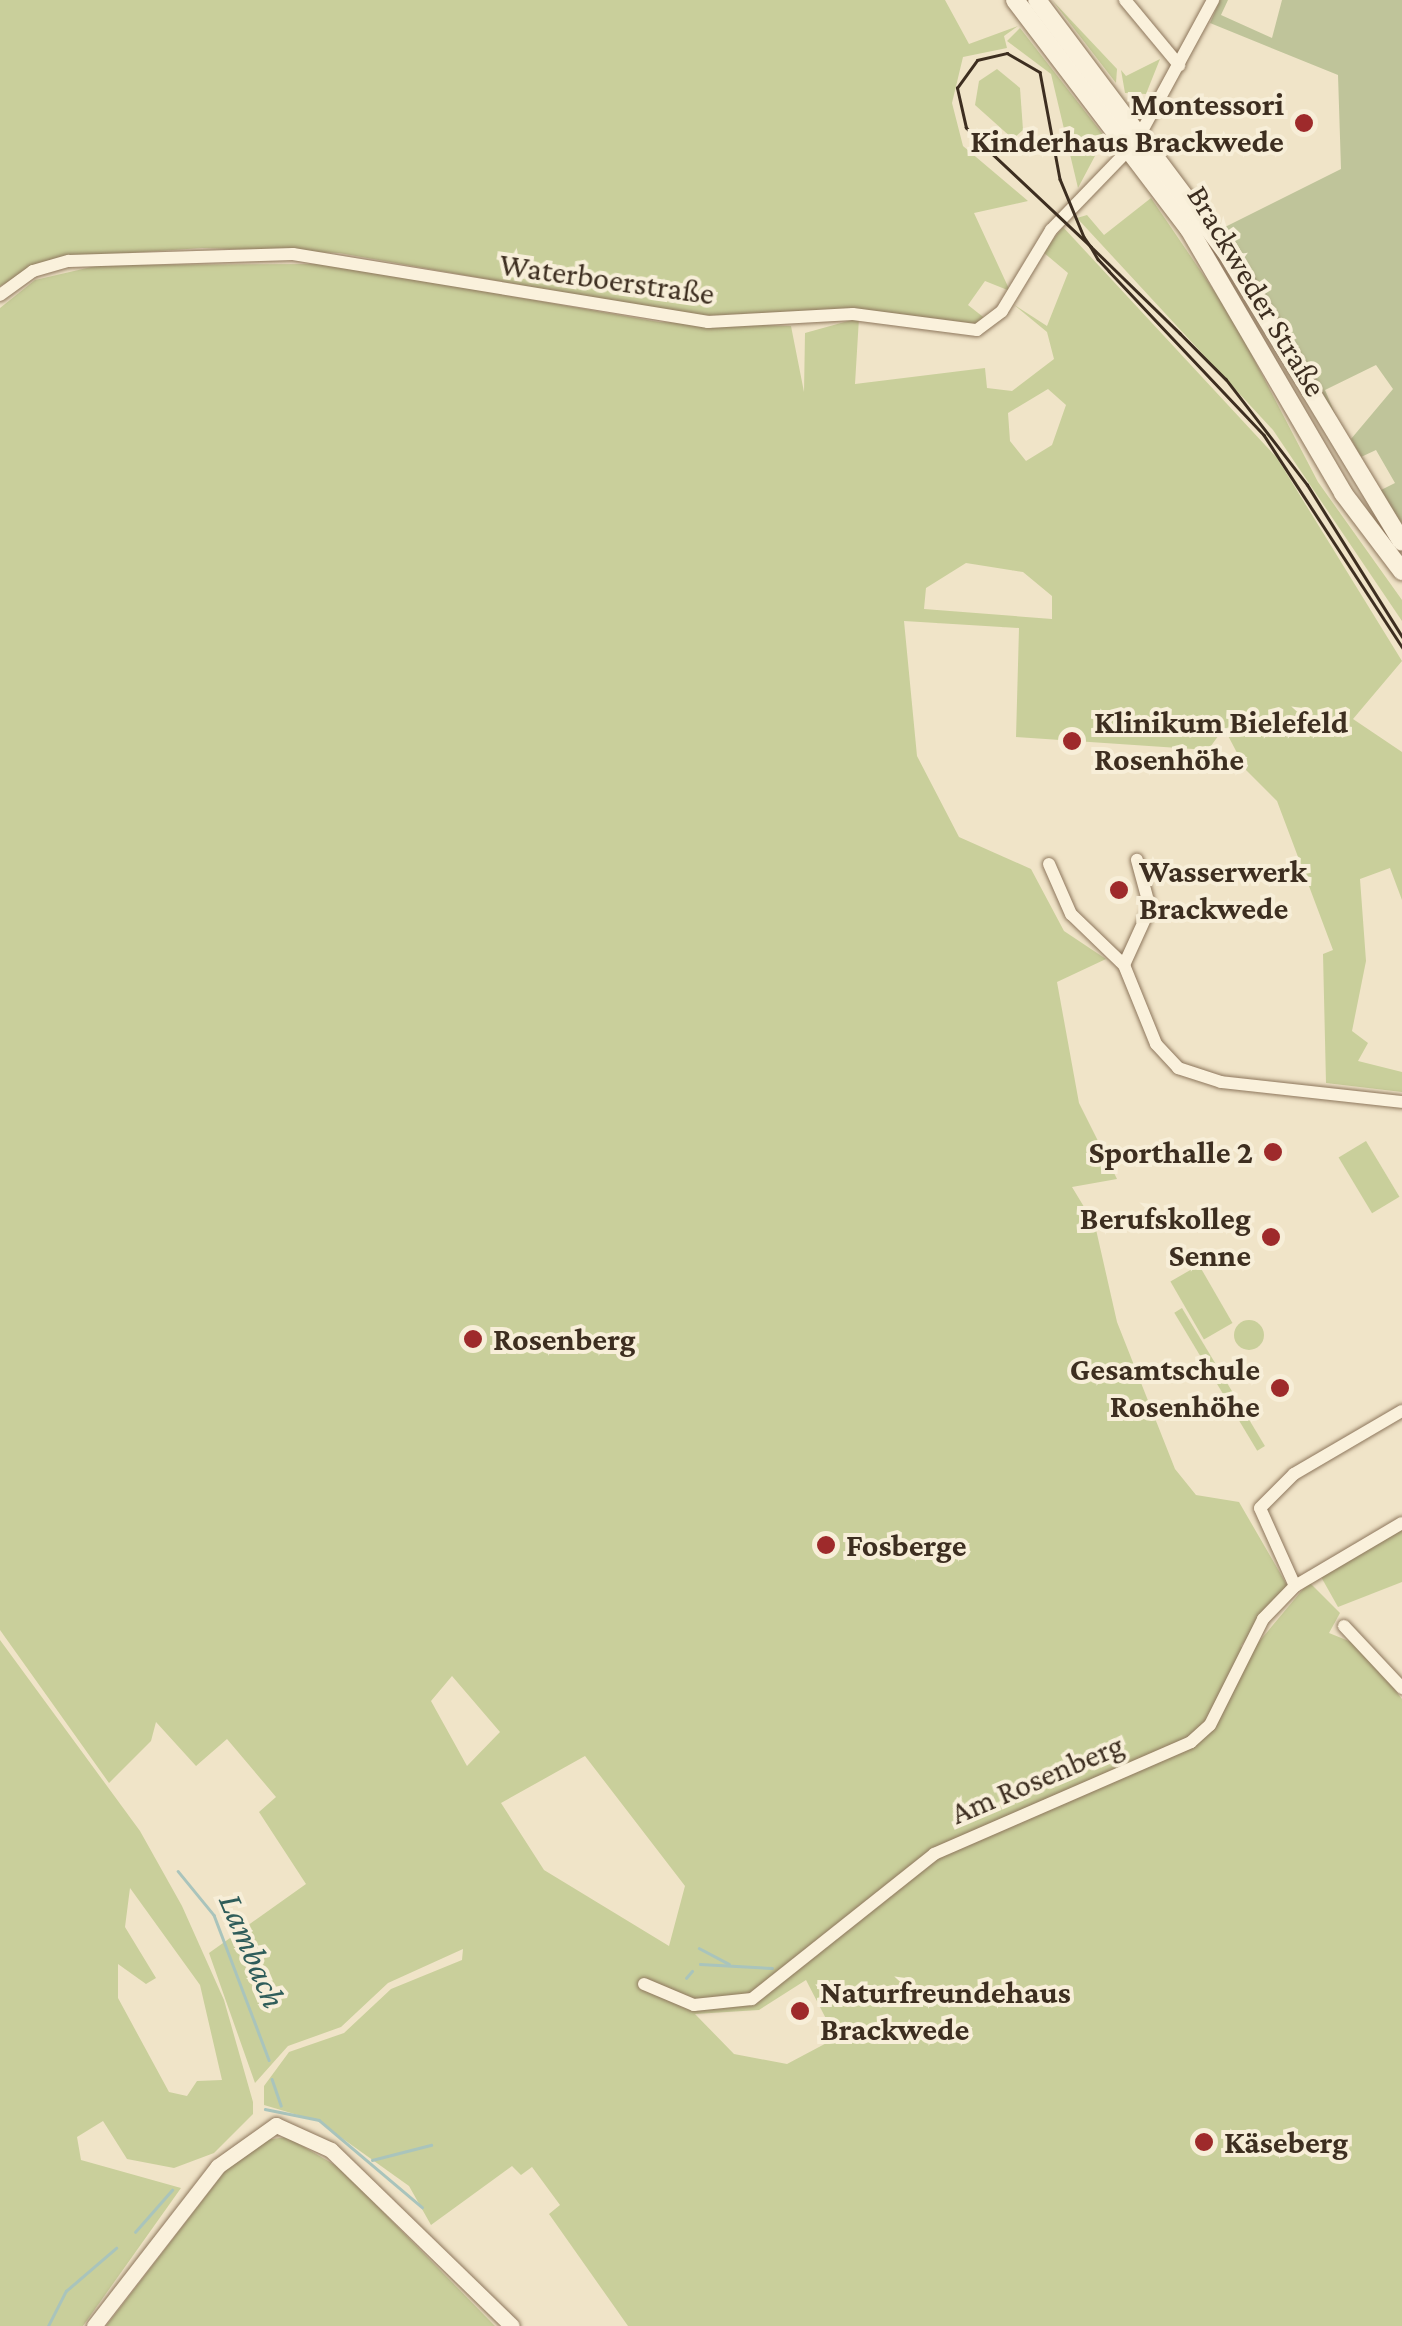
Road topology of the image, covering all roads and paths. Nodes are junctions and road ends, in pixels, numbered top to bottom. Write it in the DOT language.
graph roads {
  1 [pos="1015,0"];
  2 [pos="1037,0"];
  3 [pos="1124,0"];
  4 [pos="1213,0"];
  5 [pos="1179,65"];
  6 [pos="1135,142"];
  7 [pos="0,295"];
  8 [pos="1402,542"];
  9 [pos="1401,571"];
  10 [pos="1137,860"];
  11 [pos="1049,864"];
  12 [pos="1124,965"];
  13 [pos="1402,1102"];
  14 [pos="1402,1411"];
  15 [pos="1402,1522"];
  16 [pos="1295,1586"];
  17 [pos="1344,1626"];
  18 [pos="1402,1688"];
  19 [pos="644,1984"];
  20 [pos="94,2326"];
  21 [pos="512,2326"];
  1 -- 6 [label="main road, Brackweder Straße"];
  2 -- 6 [label="main road, Brackweder Straße"];
  3 -- 5 [label="street"];
  4 -- 5 [label="street, Waterboerstraße"];
  5 -- 6 [label="street, Waterboerstraße"];
  6 -- 7 [label="street, Waterboerstraße"];
  6 -- 8 [label="main road, Brackweder Straße"];
  6 -- 9 [label="main road, Brackweder Straße"];
  10 -- 12 [label="street"];
  11 -- 12 [label="street"];
  12 -- 13 [label="street"];
  14 -- 16 [label="street"];
  15 -- 16 [label="street, Am Rosenberg"];
  16 -- 19 [label="street, Am Rosenberg"];
  17 -- 18 [label="street"];
  20 -- 21 [label="street"];
}
